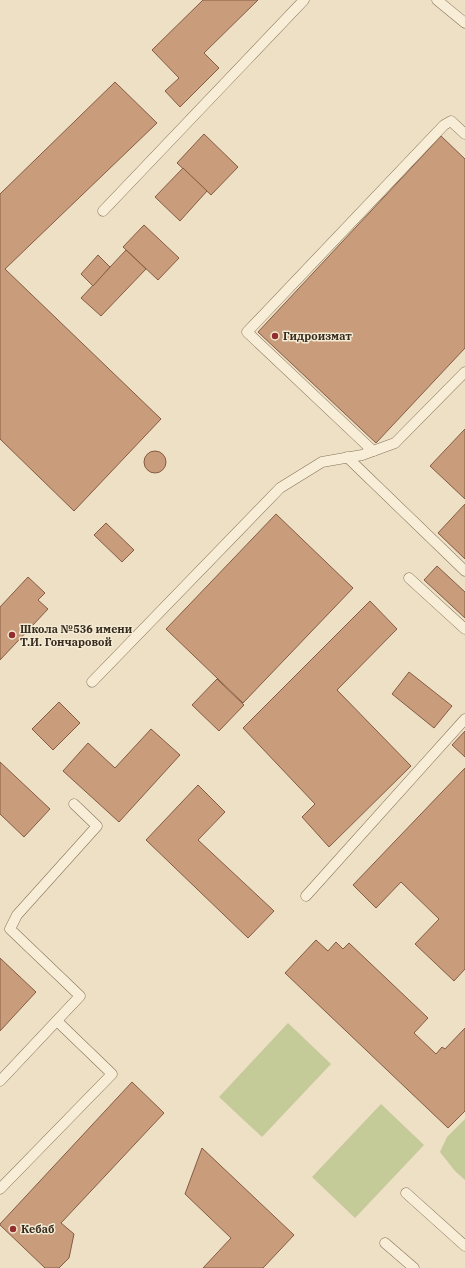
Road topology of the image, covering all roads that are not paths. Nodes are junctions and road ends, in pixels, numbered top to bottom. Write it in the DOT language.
graph roads {
  1 [pos="304,0"];
  2 [pos="437,0"];
  3 [pos="465,23"];
  4 [pos="465,134"];
  5 [pos="104,211"];
  6 [pos="465,372"];
  7 [pos="373,451"];
  8 [pos="347,457"];
  9 [pos="465,571"];
  10 [pos="409,578"];
  11 [pos="465,629"];
  12 [pos="92,682"];
  13 [pos="465,719"];
  14 [pos="74,804"];
  15 [pos="306,896"];
  16 [pos="57,1021"];
  17 [pos="0,1081"];
  18 [pos="0,1189"];
  19 [pos="406,1193"];
  20 [pos="385,1243"];
  21 [pos="465,1246"];
  22 [pos="414,1268"];
  1 -- 5 [label="lane"];
  2 -- 3 [label="lane"];
  4 -- 7 [label="lane"];
  6 -- 7 [label="lane"];
  7 -- 8 [label="lane"];
  8 -- 9 [label="lane"];
  8 -- 12 [label="lane"];
  10 -- 11 [label="lane"];
  13 -- 15 [label="lane"];
  14 -- 16 [label="lane"];
  16 -- 17 [label="lane"];
  16 -- 18 [label="lane"];
  19 -- 21 [label="lane"];
  20 -- 22 [label="lane"];
}
